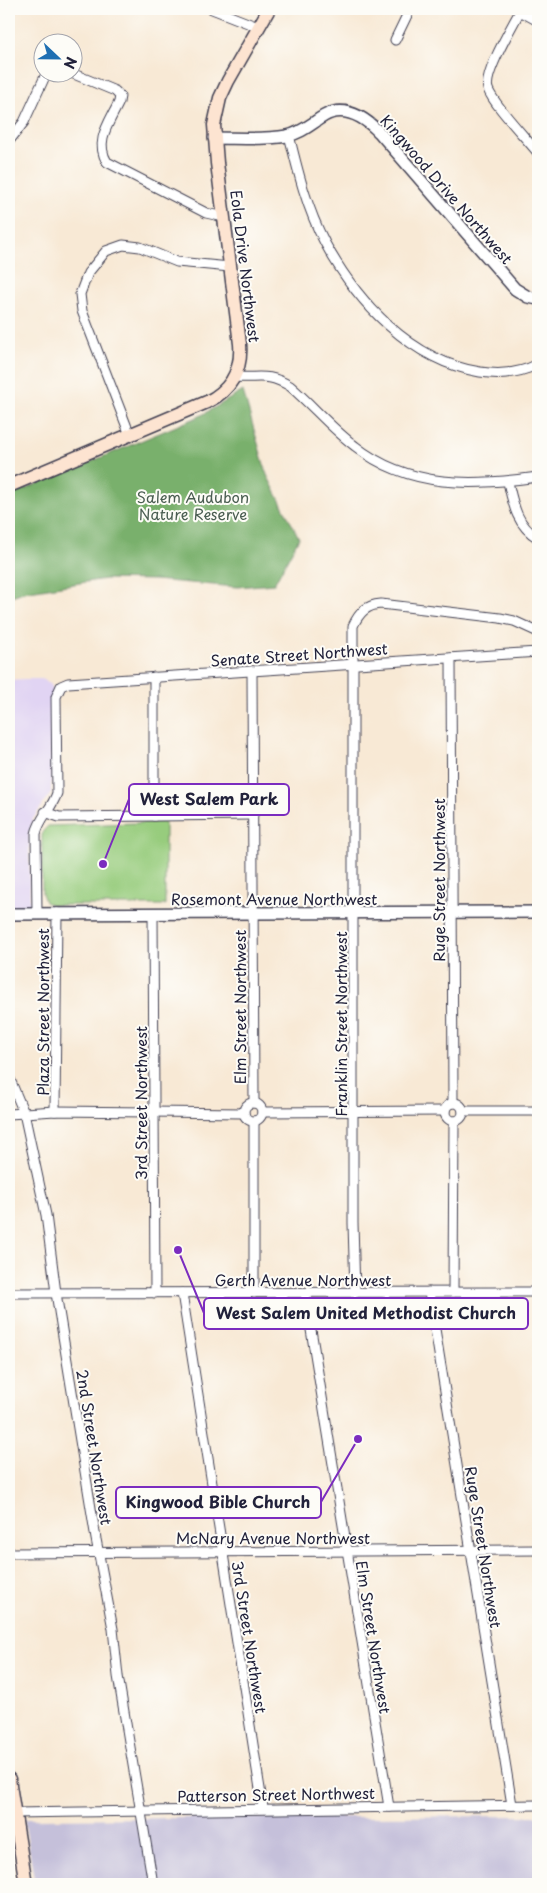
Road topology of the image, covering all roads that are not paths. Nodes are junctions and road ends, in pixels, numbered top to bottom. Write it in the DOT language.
graph roads {
  1 [pos="212,9"];
  2 [pos="270,9"];
  3 [pos="410,9"];
  4 [pos="520,10"];
  5 [pos="538,21"];
  6 [pos="258,27"];
  7 [pos="395,40"];
  8 [pos="82,77"];
  9 [pos="42,82"];
  10 [pos="289,136"];
  11 [pos="214,138"];
  12 [pos="9,141"];
  13 [pos="538,153"];
  14 [pos="224,217"];
  15 [pos="230,267"];
  16 [pos="538,302"];
  17 [pos="538,364"];
  18 [pos="234,377"];
  19 [pos="130,435"];
  20 [pos="538,478"];
  21 [pos="508,482"];
  22 [pos="10,483"];
  23 [pos="538,538"];
  24 [pos="538,632"];
  25 [pos="538,652"];
  26 [pos="451,658"];
  27 [pos="352,665"];
  28 [pos="252,671"];
  29 [pos="154,677"];
  30 [pos="61,686"];
  31 [pos="46,812"];
  32 [pos="253,815"];
  33 [pos="154,816"];
  34 [pos="452,912"];
  35 [pos="538,912"];
  36 [pos="37,913"];
  37 [pos="56,913"];
  38 [pos="154,913"];
  39 [pos="252,913"];
  40 [pos="353,913"];
  41 [pos="9,914"];
  42 [pos="9,1076"];
  43 [pos="254,1103"];
  44 [pos="453,1103"];
  45 [pos="55,1111"];
  46 [pos="153,1111"];
  47 [pos="353,1111"];
  48 [pos="445,1111"];
  49 [pos="538,1111"];
  50 [pos="244,1112"];
  51 [pos="262,1112"];
  52 [pos="463,1112"];
  53 [pos="24,1113"];
  54 [pos="9,1114"];
  55 [pos="254,1121"];
  56 [pos="454,1121"];
  57 [pos="182,1292"];
  58 [pos="429,1292"];
  59 [pos="452,1292"];
  60 [pos="538,1292"];
  61 [pos="9,1293"];
  62 [pos="56,1293"];
  63 [pos="154,1293"];
  64 [pos="254,1293"];
  65 [pos="306,1293"];
  66 [pos="355,1293"];
  67 [pos="471,1550"];
  68 [pos="538,1550"];
  69 [pos="346,1551"];
  70 [pos="9,1552"];
  71 [pos="99,1552"];
  72 [pos="222,1552"];
  73 [pos="9,1779"];
  74 [pos="512,1805"];
  75 [pos="538,1805"];
  76 [pos="389,1807"];
  77 [pos="263,1808"];
  78 [pos="141,1810"];
  79 [pos="14,1813"];
  80 [pos="26,1884"];
  81 [pos="153,1884"];
  1 -- 6 [label="street"];
  2 -- 6 [label="main road, Eola Drive Northwest"];
  3 -- 7 [label="street"];
  4 -- 5 [label="street"];
  4 -- 13 [label="street"];
  6 -- 11 [label="main road, Eola Drive Northwest"];
  8 -- 14 [label="street"];
  9 -- 12 [label="street"];
  10 -- 11 [label="street, Kingwood Drive Northwest"];
  10 -- 16 [label="street, Kingwood Drive Northwest"];
  10 -- 17 [label="street"];
  11 -- 14 [label="main road, Eola Drive Northwest"];
  14 -- 15 [label="main road, Eola Drive Northwest"];
  15 -- 18 [label="main road, Eola Drive Northwest"];
  15 -- 19 [label="street"];
  18 -- 19 [label="main road, Eola Drive Northwest"];
  18 -- 21 [label="street"];
  19 -- 22 [label="main road, Eola Drive Northwest"];
  20 -- 21 [label="street"];
  21 -- 23 [label="street"];
  24 -- 27 [label="street, Franklin Street Northwest"];
  25 -- 26 [label="street, Senate Street Northwest"];
  26 -- 27 [label="street, Senate Street Northwest"];
  26 -- 34 [label="street, Ruge Street Northwest"];
  27 -- 28 [label="street, Senate Street Northwest"];
  27 -- 40 [label="street, Franklin Street Northwest"];
  28 -- 29 [label="street, Senate Street Northwest"];
  28 -- 32 [label="street, Elm Street Northwest"];
  29 -- 30 [label="street, Senate Street Northwest"];
  29 -- 33 [label="street"];
  30 -- 31 [label="street, Plaza Street Northwest"];
  31 -- 33 [label="street"];
  31 -- 36 [label="street, Plaza Street Northwest"];
  32 -- 33 [label="street"];
  32 -- 39 [label="street, Elm Street Northwest"];
  34 -- 35 [label="street, Rosemont Avenue Northwest"];
  34 -- 40 [label="street, Rosemont Avenue Northwest"];
  34 -- 44 [label="street, Ruge Street Northwest"];
  36 -- 37 [label="street, Rosemont Avenue Northwest"];
  36 -- 41 [label="street, Rosemont Avenue Northwest"];
  37 -- 38 [label="street, Rosemont Avenue Northwest"];
  37 -- 45 [label="street, Plaza Street Northwest"];
  38 -- 39 [label="street, Rosemont Avenue Northwest"];
  38 -- 46 [label="street, 3rd Street Northwest"];
  39 -- 40 [label="street, Rosemont Avenue Northwest"];
  39 -- 43 [label="street, Elm Street Northwest"];
  40 -- 47 [label="street, Franklin Street Northwest"];
  42 -- 53 [label="street, 2nd Street Northwest"];
  43 -- 50 [label="street"];
  43 -- 51 [label="street"];
  44 -- 48 [label="street"];
  44 -- 52 [label="street"];
  45 -- 46 [label="street"];
  45 -- 53 [label="street"];
  46 -- 50 [label="street"];
  46 -- 63 [label="street, 3rd Street Northwest"];
  47 -- 48 [label="street"];
  47 -- 51 [label="street"];
  47 -- 66 [label="street, Franklin Street Northwest"];
  48 -- 56 [label="street"];
  49 -- 52 [label="street"];
  50 -- 55 [label="street"];
  51 -- 55 [label="street"];
  52 -- 56 [label="street"];
  53 -- 54 [label="street"];
  53 -- 62 [label="street, 2nd Street Northwest"];
  55 -- 64 [label="street"];
  56 -- 59 [label="street"];
  57 -- 63 [label="street, Gerth Avenue Northwest"];
  57 -- 64 [label="street, Gerth Avenue Northwest"];
  57 -- 72 [label="street, 3rd Street Northwest"];
  58 -- 59 [label="street, Gerth Avenue Northwest"];
  58 -- 66 [label="street, Gerth Avenue Northwest"];
  58 -- 67 [label="street, Ruge Street Northwest"];
  59 -- 60 [label="street, Gerth Avenue Northwest"];
  61 -- 62 [label="street, Gerth Avenue Northwest"];
  62 -- 63 [label="street, Gerth Avenue Northwest"];
  62 -- 71 [label="street, 2nd Street Northwest"];
  64 -- 65 [label="street, Gerth Avenue Northwest"];
  65 -- 66 [label="street, Gerth Avenue Northwest"];
  65 -- 69 [label="street, Elm Street Northwest"];
  67 -- 68 [label="street, McNary Avenue Northwest"];
  67 -- 69 [label="street, McNary Avenue Northwest"];
  67 -- 74 [label="street, Ruge Street Northwest"];
  69 -- 72 [label="street, McNary Avenue Northwest"];
  69 -- 76 [label="street, Elm Street Northwest"];
  70 -- 71 [label="street, McNary Avenue Northwest"];
  71 -- 72 [label="street, McNary Avenue Northwest"];
  71 -- 78 [label="street, 2nd Street Northwest"];
  72 -- 77 [label="street, 3rd Street Northwest"];
  73 -- 79 [label="main road"];
  74 -- 75 [label="street, Patterson Street Northwest"];
  74 -- 76 [label="street, Patterson Street Northwest"];
  76 -- 77 [label="street, Patterson Street Northwest"];
  77 -- 78 [label="street, Patterson Street Northwest"];
  78 -- 79 [label="street, Patterson Street Northwest"];
  78 -- 81 [label="street, 2nd Street Northwest"];
  79 -- 80 [label="main road"];
}
